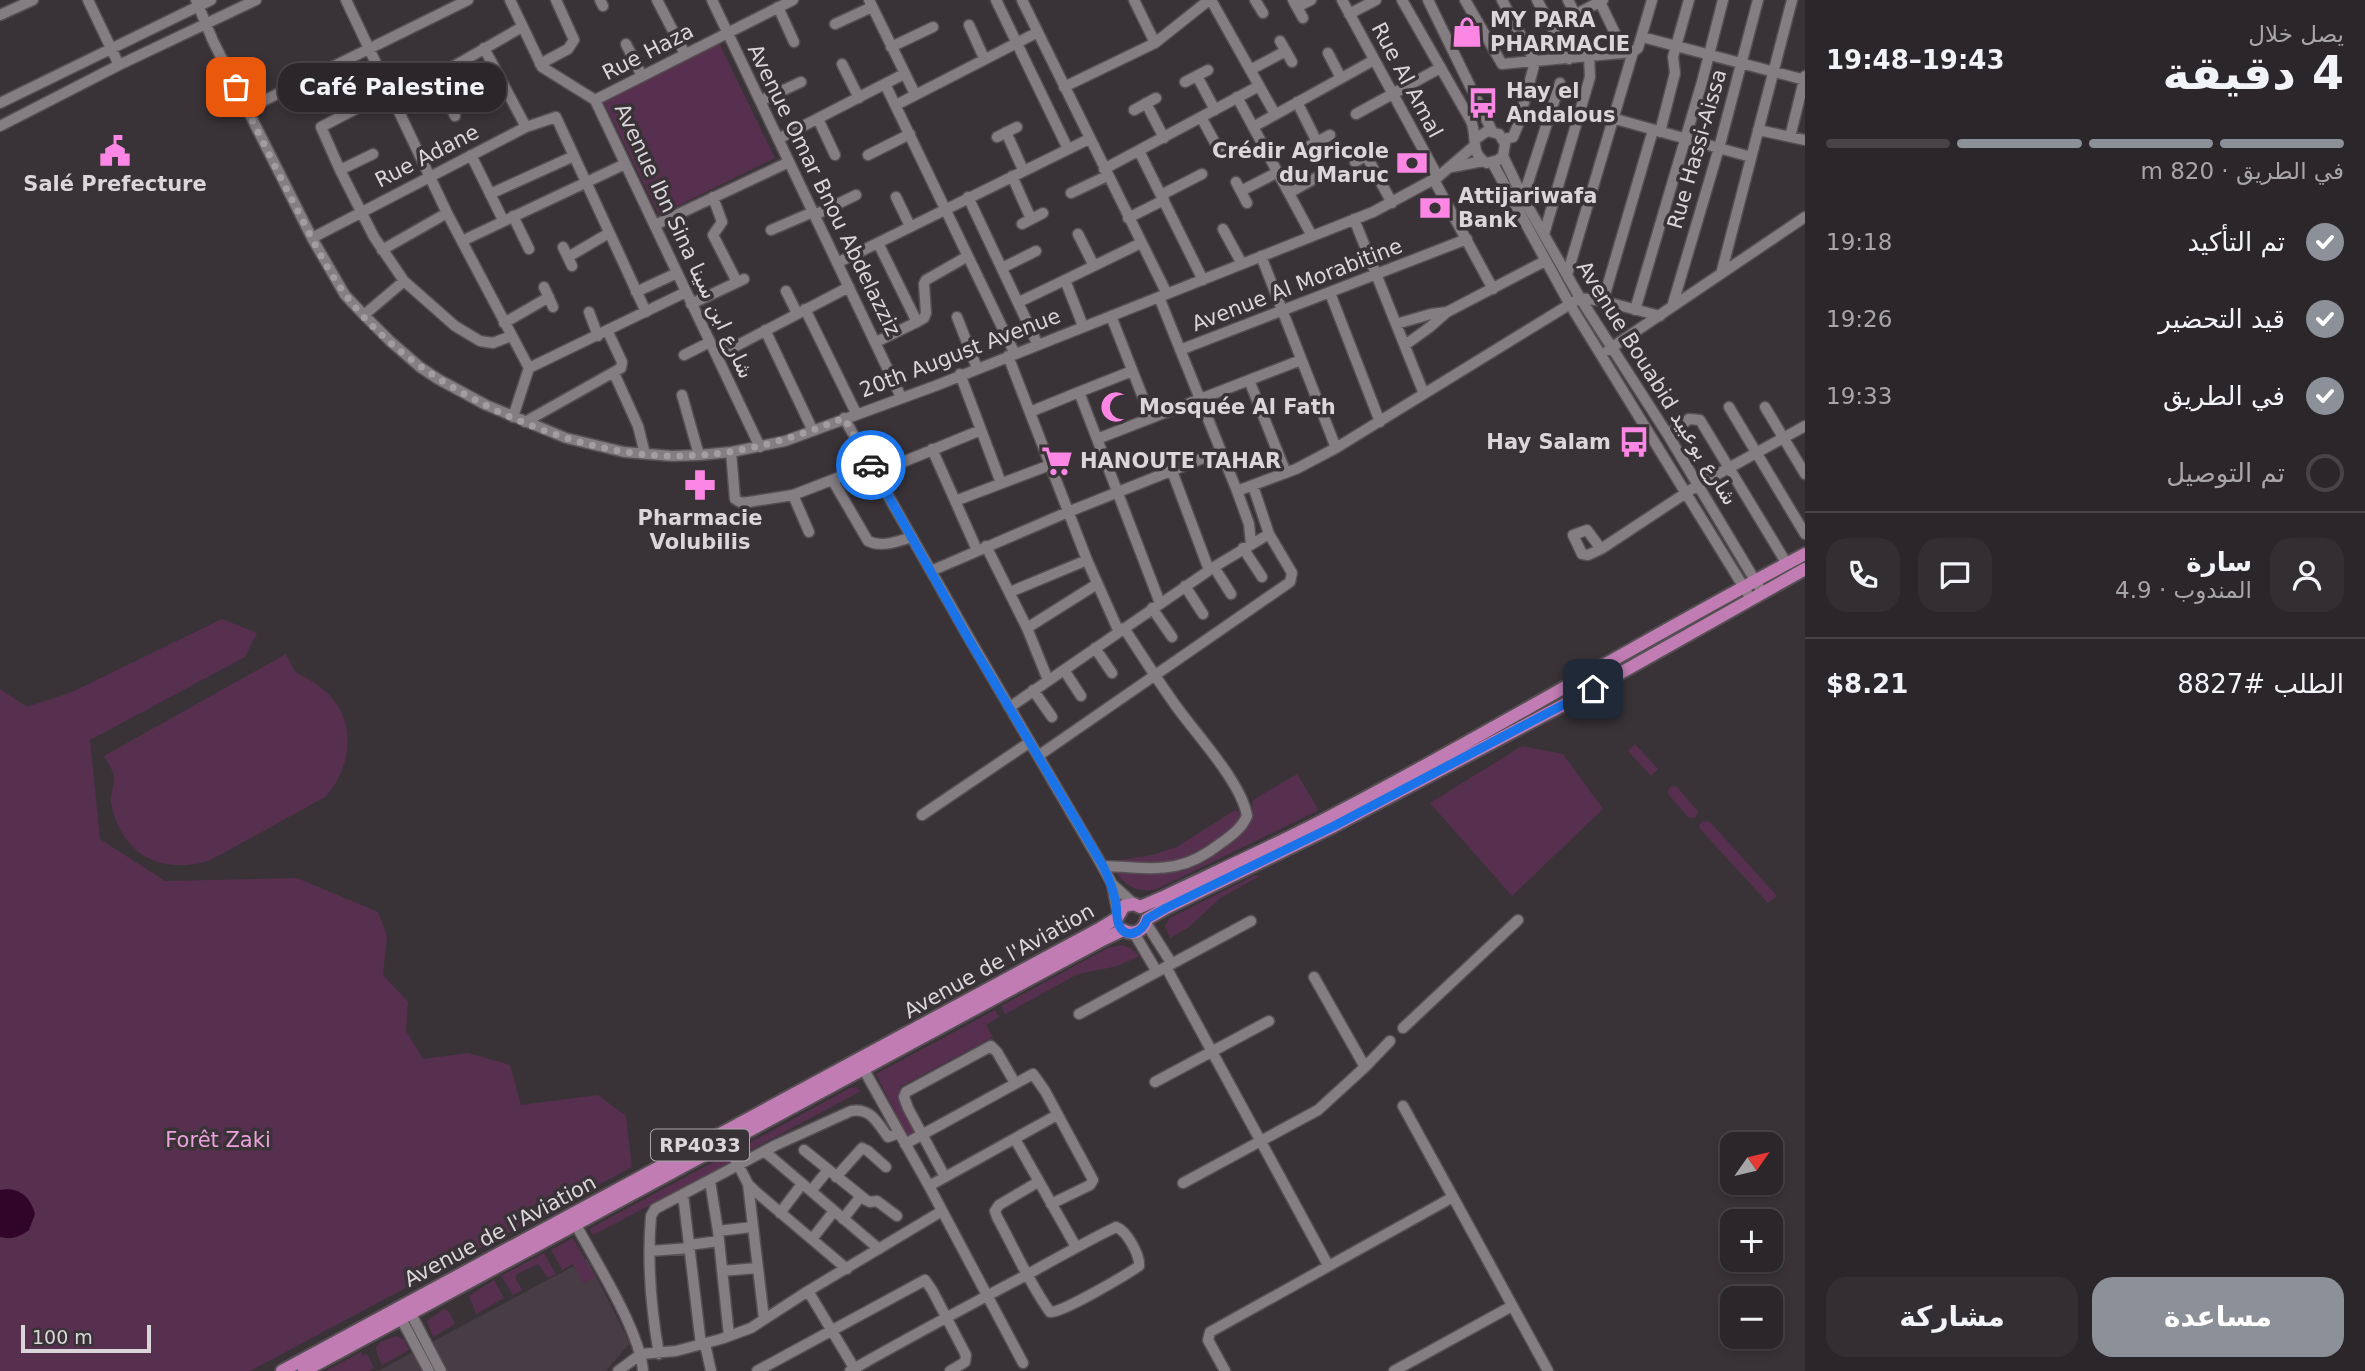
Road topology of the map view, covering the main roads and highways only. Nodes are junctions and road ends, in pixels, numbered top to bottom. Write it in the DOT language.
graph roads {
  1 [pos="1805,554"];
  2 [pos="1805,569"];
  3 [pos="1142,913"];
  4 [pos="1117,916"];
  5 [pos="1128,932"];
  6 [pos="403,1312"];
  7 [pos="282,1371"];
  8 [pos="304,1371"];
  1 -- 3 [label="main road, Avenue de l'Aviation / RP4033"];
  2 -- 3 [label="main road, Avenue de l'Aviation / RP4033"];
  3 -- 4 [label="main road, Avenue de l'Aviation / RP4033"];
  3 -- 5 [label="main road, Avenue de l'Aviation / RP4033"];
  4 -- 5 [label="main road"];
  4 -- 6 [label="main road, Avenue de l'Aviation / RP4033"];
  5 -- 6 [label="main road, Avenue de l'Aviation / RP4033"];
  6 -- 7 [label="main road, Avenue de l'Aviation / RP4033"];
  6 -- 8 [label="main road, Avenue de l'Aviation / RP4033"];
}
